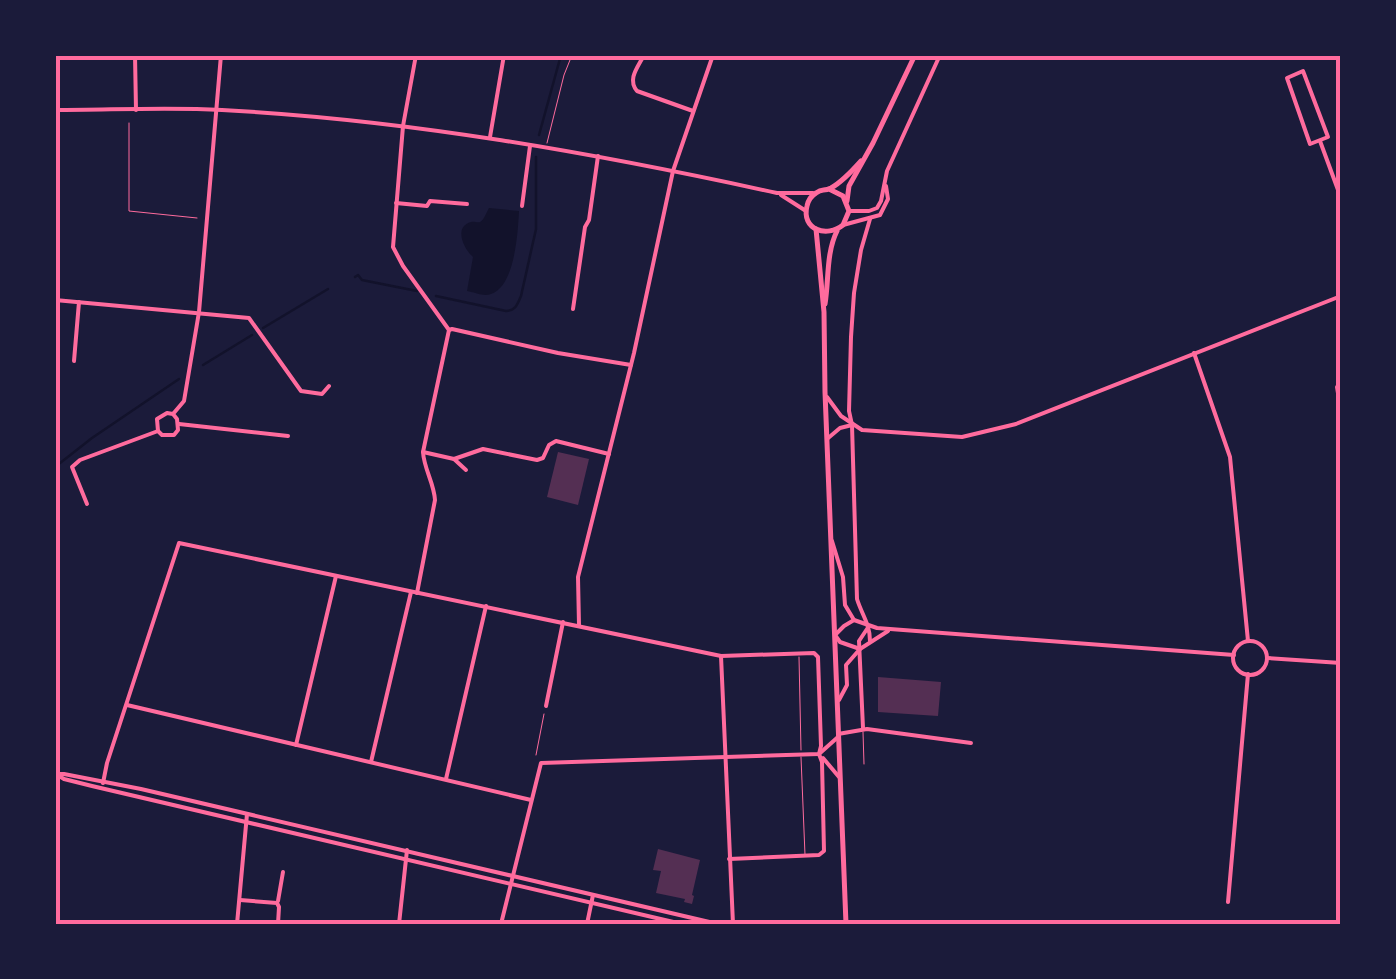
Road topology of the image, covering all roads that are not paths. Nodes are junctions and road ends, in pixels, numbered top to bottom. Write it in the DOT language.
graph roads {
  1 [pos="135,55"];
  2 [pos="221,55"];
  3 [pos="416,55"];
  4 [pos="504,55"];
  5 [pos="572,55"];
  6 [pos="644,55"];
  7 [pos="712,55"];
  8 [pos="915,55"];
  9 [pos="940,55"];
  10 [pos="55,110"];
  11 [pos="136,110"];
  12 [pos="217,110"];
  13 [pos="694,112"];
  14 [pos="403,126"];
  15 [pos="490,137"];
  16 [pos="1320,140"];
  17 [pos="530,144"];
  18 [pos="544,146"];
  19 [pos="598,156"];
  20 [pos="862,162"];
  21 [pos="674,171"];
  22 [pos="885,182"];
  23 [pos="829,189"];
  24 [pos="777,192"];
  25 [pos="815,193"];
  26 [pos="1341,198"];
  27 [pos="396,203"];
  28 [pos="468,204"];
  29 [pos="522,206"];
  30 [pos="848,207"];
  31 [pos="806,210"];
  32 [pos="870,219"];
  33 [pos="840,227"];
  34 [pos="816,229"];
  35 [pos="1341,296"];
  36 [pos="55,300"];
  37 [pos="79,302"];
  38 [pos="573,309"];
  39 [pos="199,312"];
  40 [pos="824,312"];
  41 [pos="450,330"];
  42 [pos="1194,353"];
  43 [pos="74,361"];
  44 [pos="630,365"];
  45 [pos="329,386"];
  46 [pos="1337,388"];
  47 [pos="825,392"];
  48 [pos="1341,412"];
  49 [pos="173,414"];
  50 [pos="179,424"];
  51 [pos="852,425"];
  52 [pos="158,431"];
  53 [pos="288,436"];
  54 [pos="827,439"];
  55 [pos="423,452"];
  56 [pos="609,454"];
  57 [pos="454,458"];
  58 [pos="466,470"];
  59 [pos="87,504"];
  60 [pos="832,538"];
  61 [pos="336,576"];
  62 [pos="414,592"];
  63 [pos="486,606"];
  64 [pos="854,620"];
  65 [pos="563,622"];
  66 [pos="579,625"];
  67 [pos="870,626"];
  68 [pos="889,630"];
  69 [pos="834,635"];
  70 [pos="870,640"];
  71 [pos="1248,641"];
  72 [pos="860,649"];
  73 [pos="798,654"];
  74 [pos="1234,655"];
  75 [pos="721,656"];
  76 [pos="1267,658"];
  77 [pos="1341,662"];
  78 [pos="1248,674"];
  79 [pos="837,704"];
  80 [pos="127,705"];
  81 [pos="546,706"];
  82 [pos="863,728"];
  83 [pos="838,736"];
  84 [pos="971,743"];
  85 [pos="296,744"];
  86 [pos="826,750"];
  87 [pos="819,754"];
  88 [pos="801,756"];
  89 [pos="724,758"];
  90 [pos="839,759"];
  91 [pos="371,762"];
  92 [pos="864,764"];
  93 [pos="56,774"];
  94 [pos="839,777"];
  95 [pos="446,780"];
  96 [pos="104,785"];
  97 [pos="530,800"];
  98 [pos="248,814"];
  99 [pos="246,822"];
  100 [pos="407,850"];
  101 [pos="805,855"];
  102 [pos="405,859"];
  103 [pos="729,859"];
  104 [pos="282,872"];
  105 [pos="512,880"];
  106 [pos="593,894"];
  107 [pos="240,900"];
  108 [pos="1228,902"];
  109 [pos="277,903"];
  110 [pos="591,903"];
  111 [pos="660,910"];
  112 [pos="658,921"];
  113 [pos="238,924"];
  114 [pos="278,924"];
  115 [pos="398,924"];
  116 [pos="502,924"];
  117 [pos="586,924"];
  118 [pos="682,924"];
  119 [pos="718,924"];
  120 [pos="732,924"];
  121 [pos="846,924"];
  1 -- 11 [label="street"];
  2 -- 12 [label="street"];
  3 -- 14 [label="street"];
  4 -- 15 [label="street"];
  5 -- 18 [label="lane"];
  6 -- 13 [label="street"];
  7 -- 13 [label="street"];
  8 -- 20 [label="main road"];
  9 -- 22 [label="street"];
  10 -- 11 [label="street"];
  11 -- 12 [label="street"];
  12 -- 14 [label="street"];
  12 -- 39 [label="street"];
  13 -- 21 [label="street"];
  14 -- 15 [label="street"];
  14 -- 27 [label="street"];
  15 -- 17 [label="street"];
  16 -- 16 [label="street"];
  16 -- 26 [label="street"];
  17 -- 18 [label="street"];
  17 -- 29 [label="street"];
  18 -- 19 [label="street"];
  19 -- 21 [label="street"];
  19 -- 38 [label="street"];
  20 -- 23 [label="main road"];
  20 -- 30 [label="main road"];
  21 -- 24 [label="street"];
  21 -- 44 [label="street"];
  22 -- 30 [label="street"];
  22 -- 32 [label="street"];
  23 -- 25 [label="main road"];
  23 -- 30 [label="main road"];
  24 -- 25 [label="street"];
  24 -- 31 [label="street"];
  25 -- 31 [label="main road"];
  27 -- 28 [label="street"];
  27 -- 41 [label="street"];
  30 -- 33 [label="main road"];
  31 -- 34 [label="main road"];
  32 -- 33 [label="street"];
  32 -- 51 [label="street"];
  33 -- 34 [label="main road"];
  33 -- 40 [label="main road"];
  34 -- 40 [label="main road"];
  35 -- 42 [label="street"];
  36 -- 37 [label="street"];
  37 -- 39 [label="street"];
  37 -- 43 [label="street"];
  39 -- 45 [label="street"];
  39 -- 49 [label="street"];
  40 -- 47 [label="main road"];
  41 -- 44 [label="street"];
  41 -- 55 [label="street"];
  42 -- 51 [label="street"];
  42 -- 71 [label="street"];
  44 -- 56 [label="street"];
  46 -- 48 [label="street"];
  47 -- 51 [label="street"];
  47 -- 54 [label="main road"];
  49 -- 50 [label="street"];
  49 -- 52 [label="street"];
  50 -- 52 [label="street"];
  50 -- 53 [label="street"];
  51 -- 54 [label="street"];
  51 -- 67 [label="street"];
  52 -- 59 [label="street"];
  54 -- 60 [label="main road"];
  55 -- 57 [label="street"];
  55 -- 62 [label="street"];
  56 -- 57 [label="street"];
  56 -- 66 [label="street"];
  57 -- 58 [label="street"];
  60 -- 64 [label="street"];
  60 -- 69 [label="main road"];
  61 -- 62 [label="street"];
  61 -- 80 [label="street"];
  61 -- 85 [label="street"];
  62 -- 63 [label="street"];
  62 -- 91 [label="street"];
  63 -- 65 [label="street"];
  63 -- 95 [label="street"];
  64 -- 67 [label="street"];
  64 -- 69 [label="street"];
  65 -- 66 [label="street"];
  65 -- 81 [label="street"];
  66 -- 75 [label="street"];
  67 -- 68 [label="street"];
  67 -- 70 [label="street"];
  67 -- 72 [label="street"];
  68 -- 70 [label="street"];
  68 -- 74 [label="street"];
  69 -- 72 [label="street"];
  69 -- 79 [label="main road"];
  70 -- 72 [label="street"];
  71 -- 74 [label="street"];
  71 -- 76 [label="street"];
  72 -- 79 [label="street"];
  72 -- 82 [label="street"];
  73 -- 75 [label="street"];
  73 -- 87 [label="street"];
  73 -- 88 [label="lane"];
  74 -- 78 [label="street"];
  75 -- 89 [label="street"];
  76 -- 77 [label="street"];
  76 -- 78 [label="street"];
  78 -- 108 [label="street"];
  79 -- 83 [label="main road"];
  80 -- 85 [label="street"];
  80 -- 96 [label="street"];
  82 -- 83 [label="street"];
  82 -- 84 [label="street"];
  82 -- 92 [label="lane"];
  83 -- 86 [label="street"];
  83 -- 90 [label="main road"];
  85 -- 91 [label="street"];
  86 -- 87 [label="street"];
  86 -- 90 [label="street"];
  87 -- 88 [label="street"];
  87 -- 94 [label="street"];
  87 -- 101 [label="street"];
  88 -- 89 [label="street"];
  88 -- 101 [label="lane"];
  89 -- 97 [label="street"];
  89 -- 103 [label="street"];
  90 -- 94 [label="main road"];
  91 -- 95 [label="street"];
  93 -- 96 [label="street"];
  94 -- 121 [label="main road"];
  95 -- 97 [label="street"];
  96 -- 98 [label="street"];
  96 -- 99 [label="street"];
  97 -- 105 [label="street"];
  98 -- 99 [label="street"];
  98 -- 100 [label="street"];
  99 -- 102 [label="street"];
  99 -- 107 [label="street"];
  100 -- 102 [label="street"];
  100 -- 105 [label="street"];
  101 -- 103 [label="street"];
  102 -- 105 [label="street"];
  102 -- 115 [label="street"];
  103 -- 120 [label="street"];
  104 -- 109 [label="street"];
  105 -- 106 [label="street"];
  105 -- 110 [label="street"];
  105 -- 116 [label="street"];
  106 -- 110 [label="street"];
  106 -- 111 [label="street"];
  107 -- 109 [label="street"];
  107 -- 113 [label="street"];
  109 -- 114 [label="street"];
  110 -- 112 [label="street"];
  110 -- 117 [label="street"];
  111 -- 112 [label="street"];
  111 -- 119 [label="street"];
  112 -- 118 [label="street"];
}
